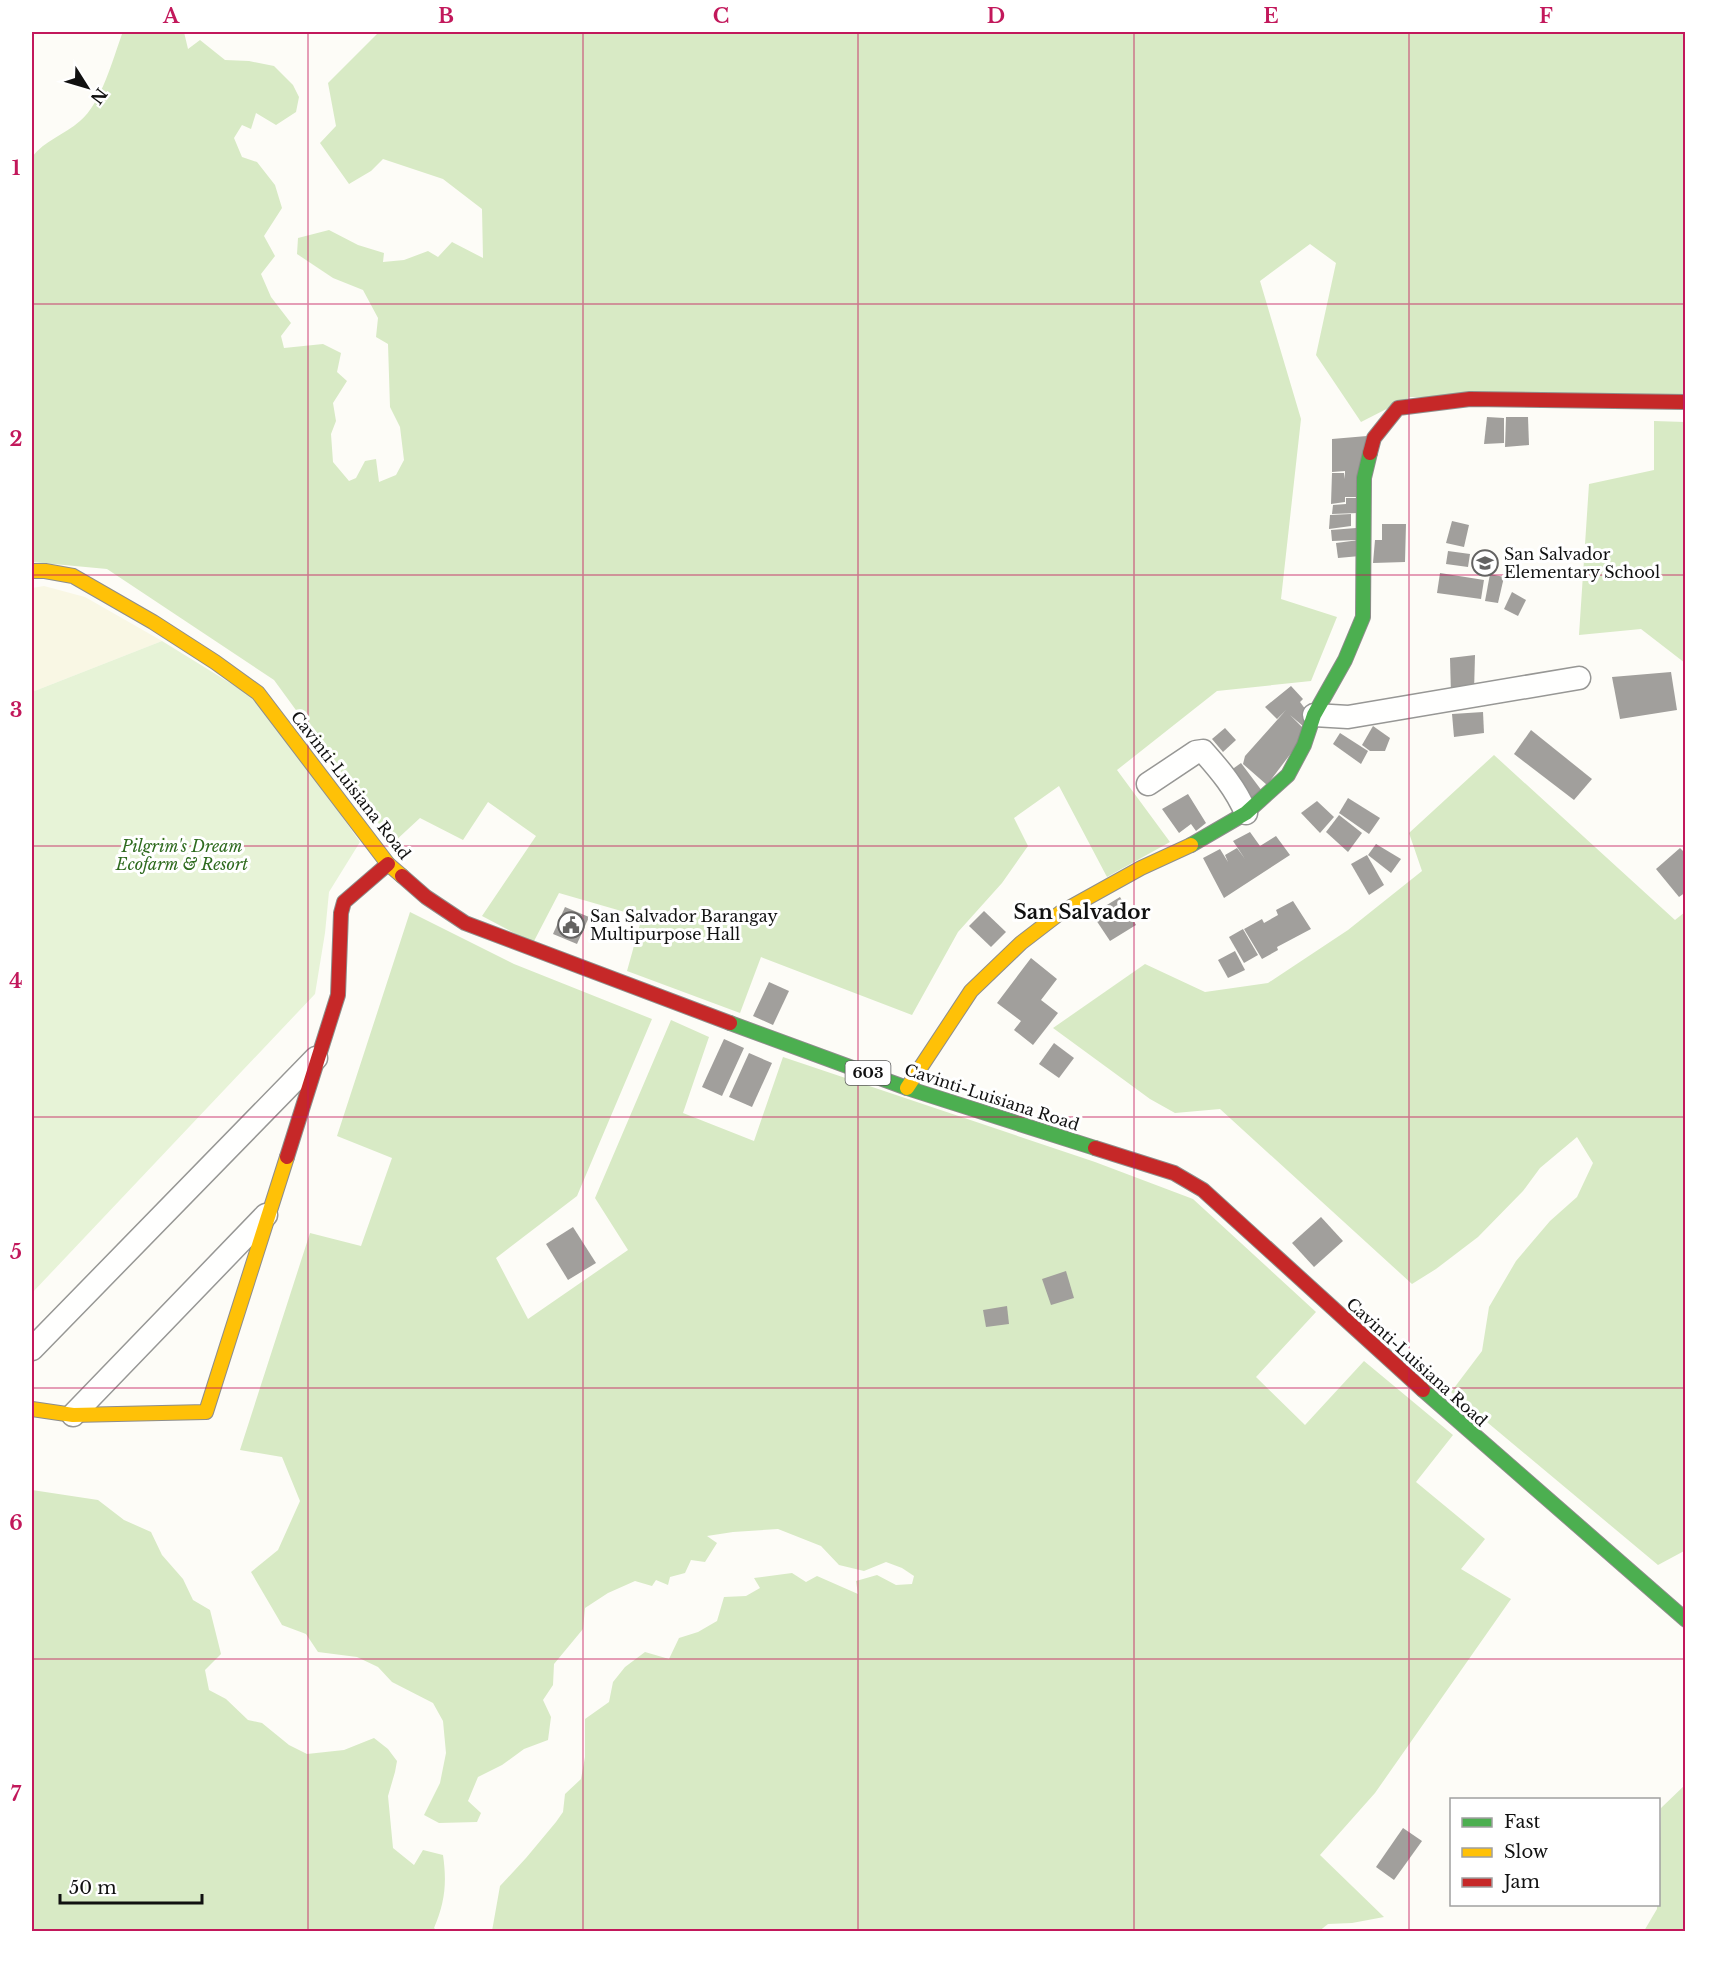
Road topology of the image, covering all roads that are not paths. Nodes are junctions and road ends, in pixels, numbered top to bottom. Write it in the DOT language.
graph roads {
  1 [pos="1686,402"];
  2 [pos="32,571"];
  3 [pos="1579,678"];
  4 [pos="1314,716"];
  5 [pos="1148,784"];
  6 [pos="1246,813"];
  7 [pos="388,864"];
  8 [pos="320,1054"];
  9 [pos="907,1088"];
  10 [pos="269,1212"];
  11 [pos="32,1349"];
  12 [pos="32,1409"];
  13 [pos="73,1415"];
  14 [pos="1686,1620"];
  1 -- 4 [label="main road"];
  2 -- 7 [label="main road, Cavinti-Luisiana Road / 603"];
  3 -- 4 [label="street"];
  4 -- 6 [label="main road"];
  5 -- 6 [label="street"];
  6 -- 9 [label="main road"];
  7 -- 8 [label="main road"];
  7 -- 9 [label="main road, Cavinti-Luisiana Road / 603"];
  8 -- 10 [label="main road"];
  8 -- 11 [label="street"];
  9 -- 14 [label="main road, Cavinti-Luisiana Road / 603"];
  10 -- 13 [label="street"];
  10 -- 13 [label="main road"];
  12 -- 13 [label="main road"];
}
